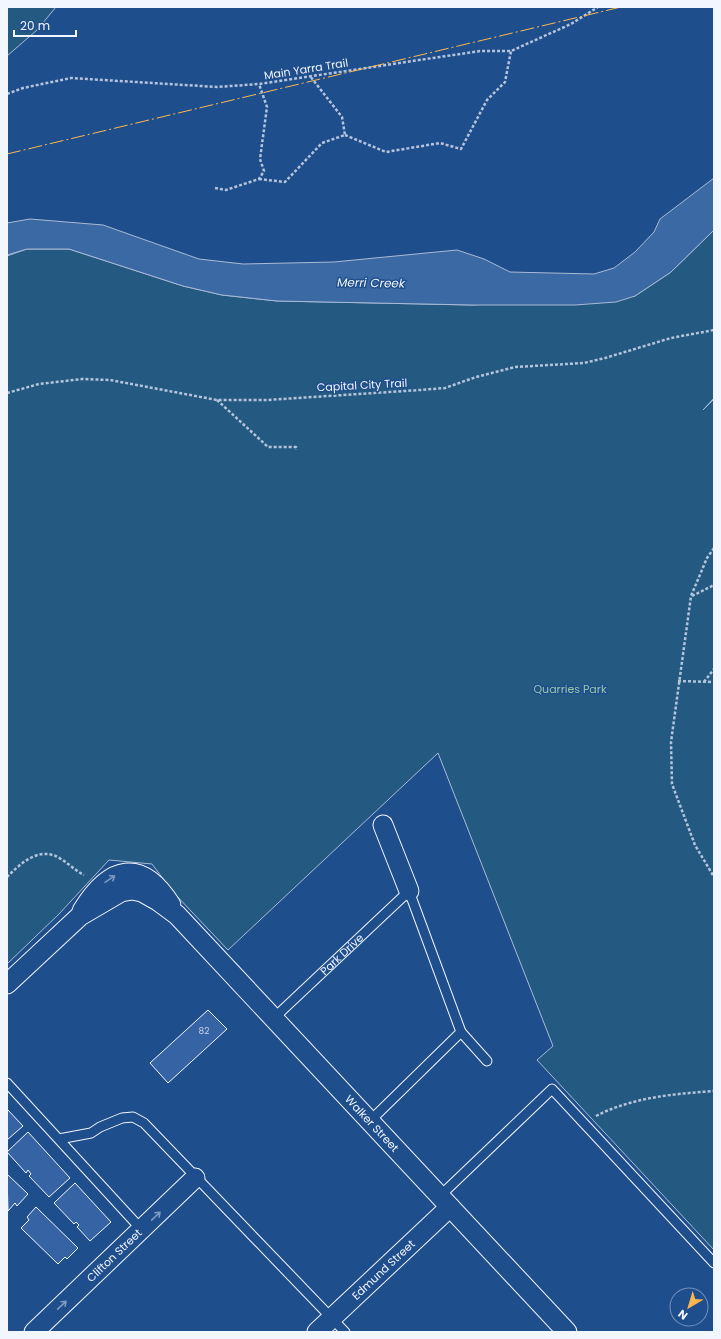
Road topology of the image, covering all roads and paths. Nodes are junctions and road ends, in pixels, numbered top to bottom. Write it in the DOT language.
graph roads {
  1 [pos="598,7"];
  2 [pos="511,51"];
  3 [pos="310,76"];
  4 [pos="259,84"];
  5 [pos="7,94"];
  6 [pos="345,135"];
  7 [pos="259,179"];
  8 [pos="215,188"];
  9 [pos="714,330"];
  10 [pos="7,393"];
  11 [pos="217,400"];
  12 [pos="296,450"];
  13 [pos="714,548"];
  14 [pos="714,585"];
  15 [pos="691,596"];
  16 [pos="714,668"];
  17 [pos="678,682"];
  18 [pos="714,682"];
  19 [pos="703,683"];
  20 [pos="384,825"];
  21 [pos="7,877"];
  22 [pos="714,877"];
  23 [pos="130,881"];
  24 [pos="105,882"];
  25 [pos="409,891"];
  26 [pos="80,916"];
  27 [pos="7,984"];
  28 [pos="274,1018"];
  29 [pos="461,1032"];
  30 [pos="487,1061"];
  31 [pos="7,1082"];
  32 [pos="714,1091"];
  33 [pos="370,1121"];
  34 [pos="584,1123"];
  35 [pos="59,1139"];
  36 [pos="195,1178"];
  37 [pos="445,1201"];
  38 [pos="142,1230"];
  39 [pos="714,1264"];
  40 [pos="332,1318"];
  41 [pos="34,1332"];
  42 [pos="317,1332"];
  43 [pos="345,1332"];
  44 [pos="567,1332"];
  1 -- 2 [label="path, Main Yarra Trail"];
  2 -- 3 [label="path, Main Yarra Trail"];
  2 -- 6 [label="path"];
  3 -- 4 [label="path, Main Yarra Trail"];
  3 -- 6 [label="path"];
  4 -- 5 [label="path, Main Yarra Trail"];
  4 -- 7 [label="path"];
  6 -- 7 [label="path"];
  7 -- 8 [label="path"];
  9 -- 11 [label="path, Capital City Trail"];
  10 -- 11 [label="path, Capital City Trail"];
  11 -- 12 [label="path"];
  13 -- 15 [label="path"];
  14 -- 15 [label="path"];
  15 -- 17 [label="path"];
  16 -- 19 [label="path"];
  17 -- 19 [label="path"];
  17 -- 22 [label="path"];
  18 -- 19 [label="path"];
  20 -- 25 [label="street"];
  21 -- 24 [label="path"];
  24 -- 23 [label="street, one-way"];
  23 -- 26 [label="street"];
  23 -- 28 [label="street, Walker Street"];
  24 -- 26 [label="street"];
  25 -- 28 [label="lane, Park Drive"];
  25 -- 29 [label="lane"];
  26 -- 27 [label="street"];
  28 -- 33 [label="street, Walker Street"];
  29 -- 30 [label="lane"];
  29 -- 33 [label="lane"];
  31 -- 35 [label="lane"];
  32 -- 34 [label="path"];
  33 -- 37 [label="street, Walker Street"];
  34 -- 37 [label="lane"];
  34 -- 39 [label="lane"];
  35 -- 36 [label="lane"];
  35 -- 38 [label="lane"];
  38 -- 36 [label="street, Clifton Street, one-way"];
  36 -- 40 [label="lane"];
  37 -- 40 [label="street, Edmund Street"];
  37 -- 44 [label="street, Walker Street"];
  41 -- 38 [label="street, Clifton Street, one-way"];
  40 -- 42 [label="street, Edmund Street"];
  40 -- 43 [label="lane"];
}
